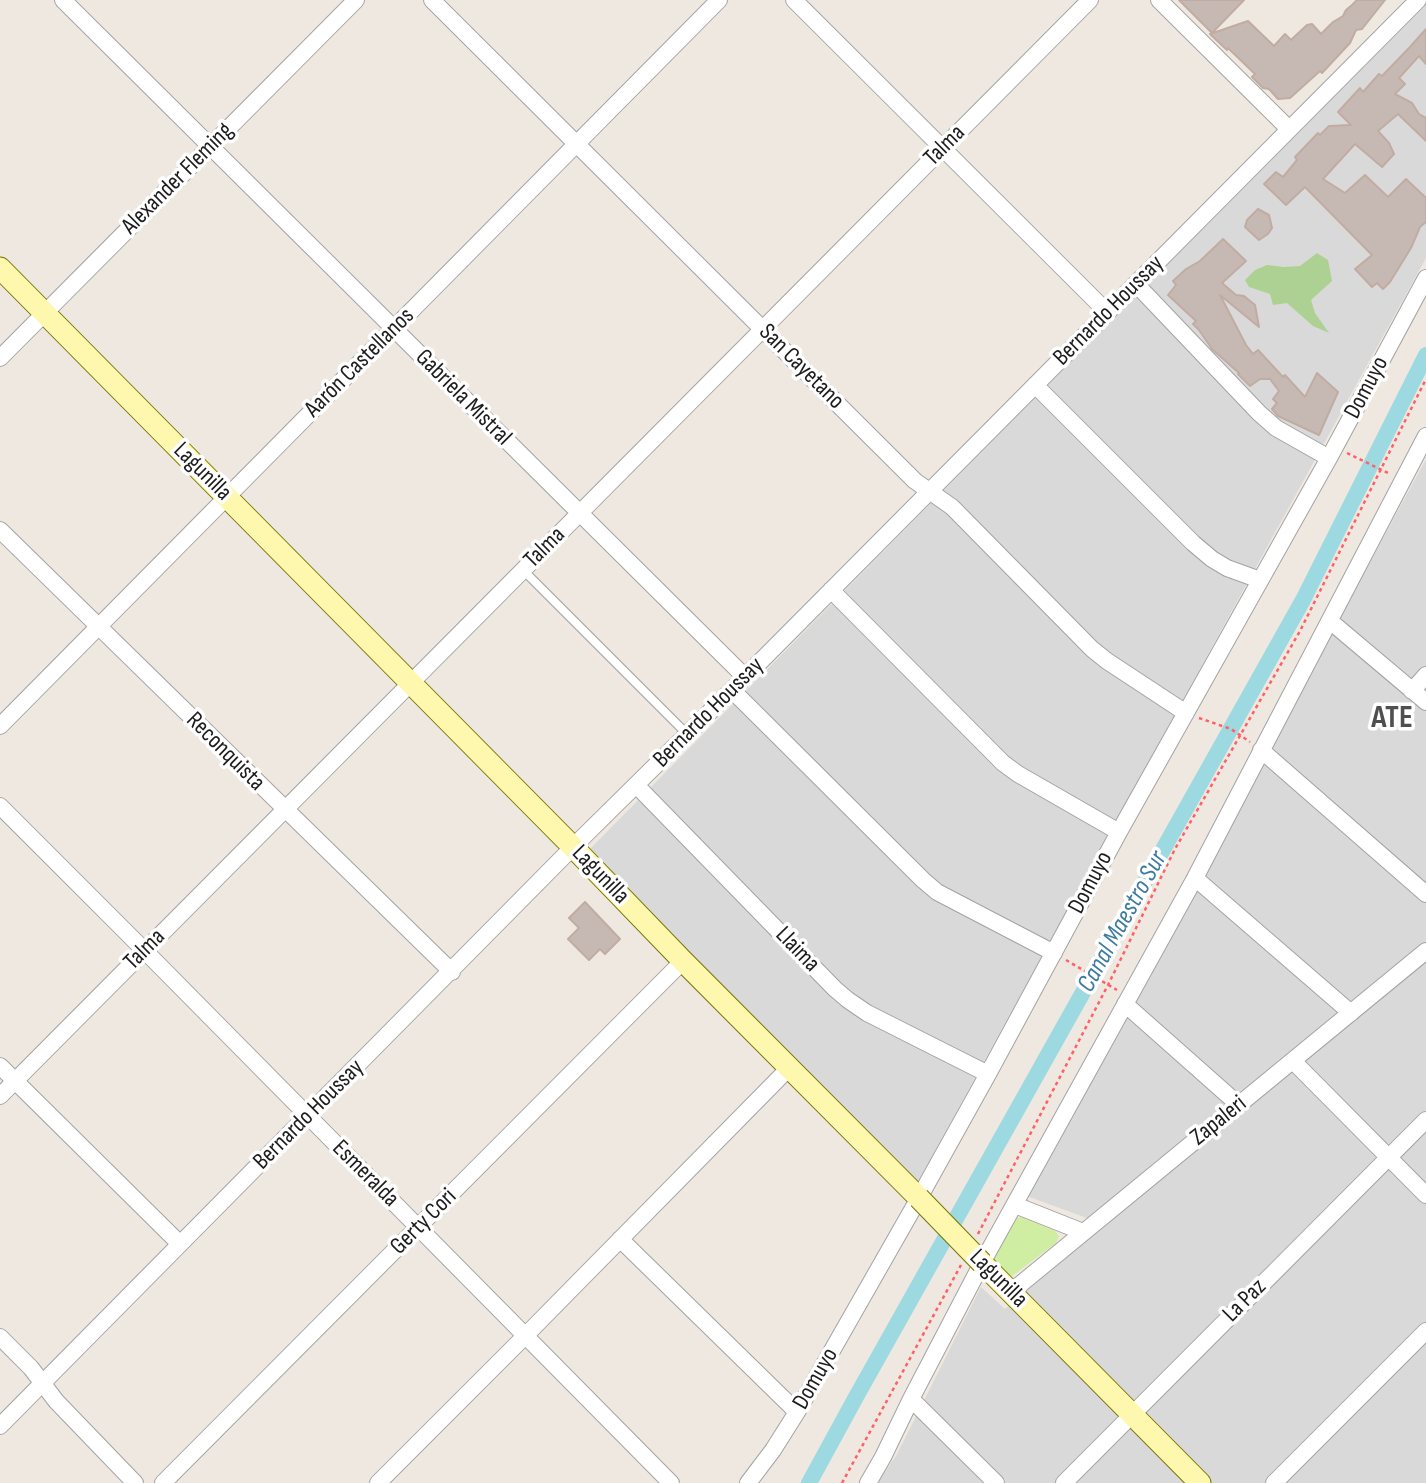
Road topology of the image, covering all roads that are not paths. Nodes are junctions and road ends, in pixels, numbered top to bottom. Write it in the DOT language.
graph roads {
  1 [pos="63,0"];
  2 [pos="356,0"];
  3 [pos="432,0"];
  4 [pos="719,0"];
  5 [pos="794,0"];
  6 [pos="1090,0"];
  7 [pos="1159,0"];
  8 [pos="1418,0"];
  9 [pos="1289,130"];
  10 [pos="577,144"];
  11 [pos="211,146"];
  12 [pos="943,148"];
  13 [pos="0,268"];
  14 [pos="1426,278"];
  15 [pos="1136,284"];
  16 [pos="1107,312"];
  17 [pos="45,313"];
  18 [pos="394,329"];
  19 [pos="763,329"];
  20 [pos="0,358"];
  21 [pos="1035,385"];
  22 [pos="1425,441"];
  23 [pos="1329,458"];
  24 [pos="929,491"];
  25 [pos="227,497"];
  26 [pos="579,513"];
  27 [pos="0,530"];
  28 [pos="523,570"];
  29 [pos="1260,580"];
  30 [pos="831,590"];
  31 [pos="1329,621"];
  32 [pos="99,627"];
  33 [pos="1426,675"];
  34 [pos="745,677"];
  35 [pos="411,683"];
  36 [pos="732,690"];
  37 [pos="1412,691"];
  38 [pos="1426,702"];
  39 [pos="1186,713"];
  40 [pos="0,726"];
  41 [pos="687,734"];
  42 [pos="1261,750"];
  43 [pos="636,785"];
  44 [pos="0,806"];
  45 [pos="285,810"];
  46 [pos="1119,832"];
  47 [pos="573,848"];
  48 [pos="1195,878"];
  49 [pos="1426,894"];
  50 [pos="145,950"];
  51 [pos="1426,951"];
  52 [pos="1054,953"];
  53 [pos="683,961"];
  54 [pos="452,972"];
  55 [pos="1125,1004"];
  56 [pos="1351,1013"];
  57 [pos="1293,1061"];
  58 [pos="0,1066"];
  59 [pos="790,1067"];
  60 [pos="988,1074"];
  61 [pos="15,1081"];
  62 [pos="0,1096"];
  63 [pos="1239,1105"];
  64 [pos="308,1116"];
  65 [pos="1426,1120"];
  66 [pos="1389,1157"];
  67 [pos="1426,1195"];
  68 [pos="919,1198"];
  69 [pos="1014,1205"];
  70 [pos="418,1228"];
  71 [pos="1083,1232"];
  72 [pos="620,1239"];
  73 [pos="180,1244"];
  74 [pos="973,1262"];
  75 [pos="1011,1292"];
  76 [pos="1426,1331"];
  77 [pos="526,1336"];
  78 [pos="0,1337"];
  79 [pos="42,1384"];
  80 [pos="911,1399"];
  81 [pos="797,1412"];
  82 [pos="1132,1415"];
  83 [pos="0,1426"];
  84 [pos="135,1483"];
  85 [pos="163,1483"];
  86 [pos="378,1483"];
  87 [pos="671,1483"];
  88 [pos="748,1483"];
  89 [pos="867,1483"];
  90 [pos="996,1483"];
  91 [pos="1064,1483"];
  92 [pos="1200,1483"];
  93 [pos="1274,1483"];
  1 -- 11 [label="street, Gabriela Mistral"];
  2 -- 11 [label="street, Alexander Fleming"];
  3 -- 10 [label="street, San Cayetano"];
  4 -- 10 [label="street, Aarón Castellanos"];
  5 -- 12 [label="street"];
  6 -- 12 [label="street, Talma"];
  7 -- 9 [label="street"];
  8 -- 9 [label="street, Bernardo Houssay"];
  9 -- 15 [label="street, Bernardo Houssay"];
  10 -- 18 [label="street, Aarón Castellanos"];
  10 -- 19 [label="street, San Cayetano"];
  11 -- 17 [label="street, Alexander Fleming"];
  11 -- 18 [label="street, Gabriela Mistral"];
  12 -- 16 [label="street"];
  12 -- 19 [label="street, Talma"];
  13 -- 17 [label="main road, Lagunilla"];
  14 -- 23 [label="street, Domuyo"];
  15 -- 16 [label="street, Bernardo Houssay"];
  15 -- 23 [label="street"];
  16 -- 21 [label="street, Bernardo Houssay"];
  17 -- 20 [label="street, Alexander Fleming"];
  17 -- 25 [label="main road, Lagunilla"];
  18 -- 25 [label="street, Aarón Castellanos"];
  18 -- 26 [label="street, Gabriela Mistral"];
  19 -- 24 [label="street, San Cayetano"];
  19 -- 26 [label="street, Talma"];
  21 -- 24 [label="street, Bernardo Houssay"];
  21 -- 29 [label="street"];
  22 -- 31 [label="street"];
  23 -- 29 [label="street, Domuyo"];
  24 -- 30 [label="street, Bernardo Houssay"];
  24 -- 39 [label="street, San Cayetano"];
  25 -- 32 [label="street, Aarón Castellanos"];
  25 -- 35 [label="main road, Lagunilla"];
  26 -- 28 [label="street, Talma"];
  26 -- 34 [label="street, Gabriela Mistral"];
  27 -- 32 [label="street, Reconquista"];
  28 -- 35 [label="street, Talma"];
  28 -- 41 [label="lane"];
  29 -- 39 [label="street, Domuyo"];
  30 -- 34 [label="street, Bernardo Houssay"];
  30 -- 46 [label="street"];
  31 -- 37 [label="street"];
  31 -- 42 [label="street"];
  32 -- 40 [label="street, Aarón Castellanos"];
  32 -- 45 [label="street, Reconquista"];
  33 -- 37 [label="street"];
  34 -- 36 [label="street, Bernardo Houssay"];
  35 -- 45 [label="street, Talma"];
  35 -- 47 [label="main road, Lagunilla"];
  36 -- 41 [label="street, Bernardo Houssay"];
  36 -- 52 [label="street"];
  37 -- 38 [label="street"];
  39 -- 46 [label="street, Domuyo"];
  41 -- 43 [label="street, Bernardo Houssay"];
  42 -- 48 [label="street"];
  42 -- 49 [label="street"];
  43 -- 47 [label="street, Bernardo Houssay"];
  43 -- 60 [label="street, Llaima"];
  44 -- 50 [label="street, Esmeralda"];
  45 -- 50 [label="street, Talma"];
  45 -- 54 [label="street, Reconquista"];
  46 -- 52 [label="street, Domuyo"];
  47 -- 53 [label="main road, Lagunilla"];
  47 -- 54 [label="street, Bernardo Houssay"];
  48 -- 55 [label="street"];
  48 -- 56 [label="street"];
  50 -- 61 [label="street, Talma"];
  50 -- 64 [label="street, Esmeralda"];
  51 -- 56 [label="street, Zapaleri"];
  52 -- 60 [label="street, Domuyo"];
  53 -- 59 [label="main road, Lagunilla"];
  53 -- 70 [label="street, Gerty Cori"];
  54 -- 64 [label="street, Bernardo Houssay"];
  55 -- 63 [label="street"];
  55 -- 69 [label="street"];
  56 -- 57 [label="street, Zapaleri"];
  57 -- 63 [label="street, Zapaleri"];
  57 -- 66 [label="street"];
  58 -- 61 [label="street"];
  59 -- 68 [label="main road, Lagunilla"];
  59 -- 72 [label="street"];
  60 -- 68 [label="street, Domuyo"];
  61 -- 62 [label="street, Talma"];
  61 -- 73 [label="street"];
  63 -- 71 [label="street, Zapaleri"];
  64 -- 70 [label="street, Esmeralda"];
  64 -- 73 [label="street, Bernardo Houssay"];
  65 -- 66 [label="street, La Paz"];
  66 -- 67 [label="street"];
  66 -- 82 [label="street, La Paz"];
  68 -- 74 [label="main road, Lagunilla, bridge"];
  68 -- 81 [label="street, Domuyo"];
  69 -- 71 [label="street"];
  69 -- 74 [label="street"];
  70 -- 77 [label="street, Esmeralda"];
  70 -- 85 [label="street, Gerty Cori"];
  71 -- 75 [label="street, Zapaleri"];
  72 -- 77 [label="street"];
  72 -- 81 [label="street"];
  73 -- 79 [label="street, Bernardo Houssay"];
  74 -- 75 [label="main road, Lagunilla"];
  74 -- 80 [label="street"];
  75 -- 82 [label="main road, Lagunilla"];
  76 -- 93 [label="street"];
  77 -- 86 [label="street"];
  77 -- 87 [label="street, Esmeralda"];
  78 -- 79 [label="street"];
  79 -- 83 [label="street, Bernardo Houssay"];
  79 -- 84 [label="street"];
  80 -- 89 [label="street"];
  80 -- 90 [label="street"];
  81 -- 88 [label="street, Domuyo"];
  82 -- 91 [label="street, La Paz"];
  82 -- 92 [label="main road, Lagunilla"];
}
